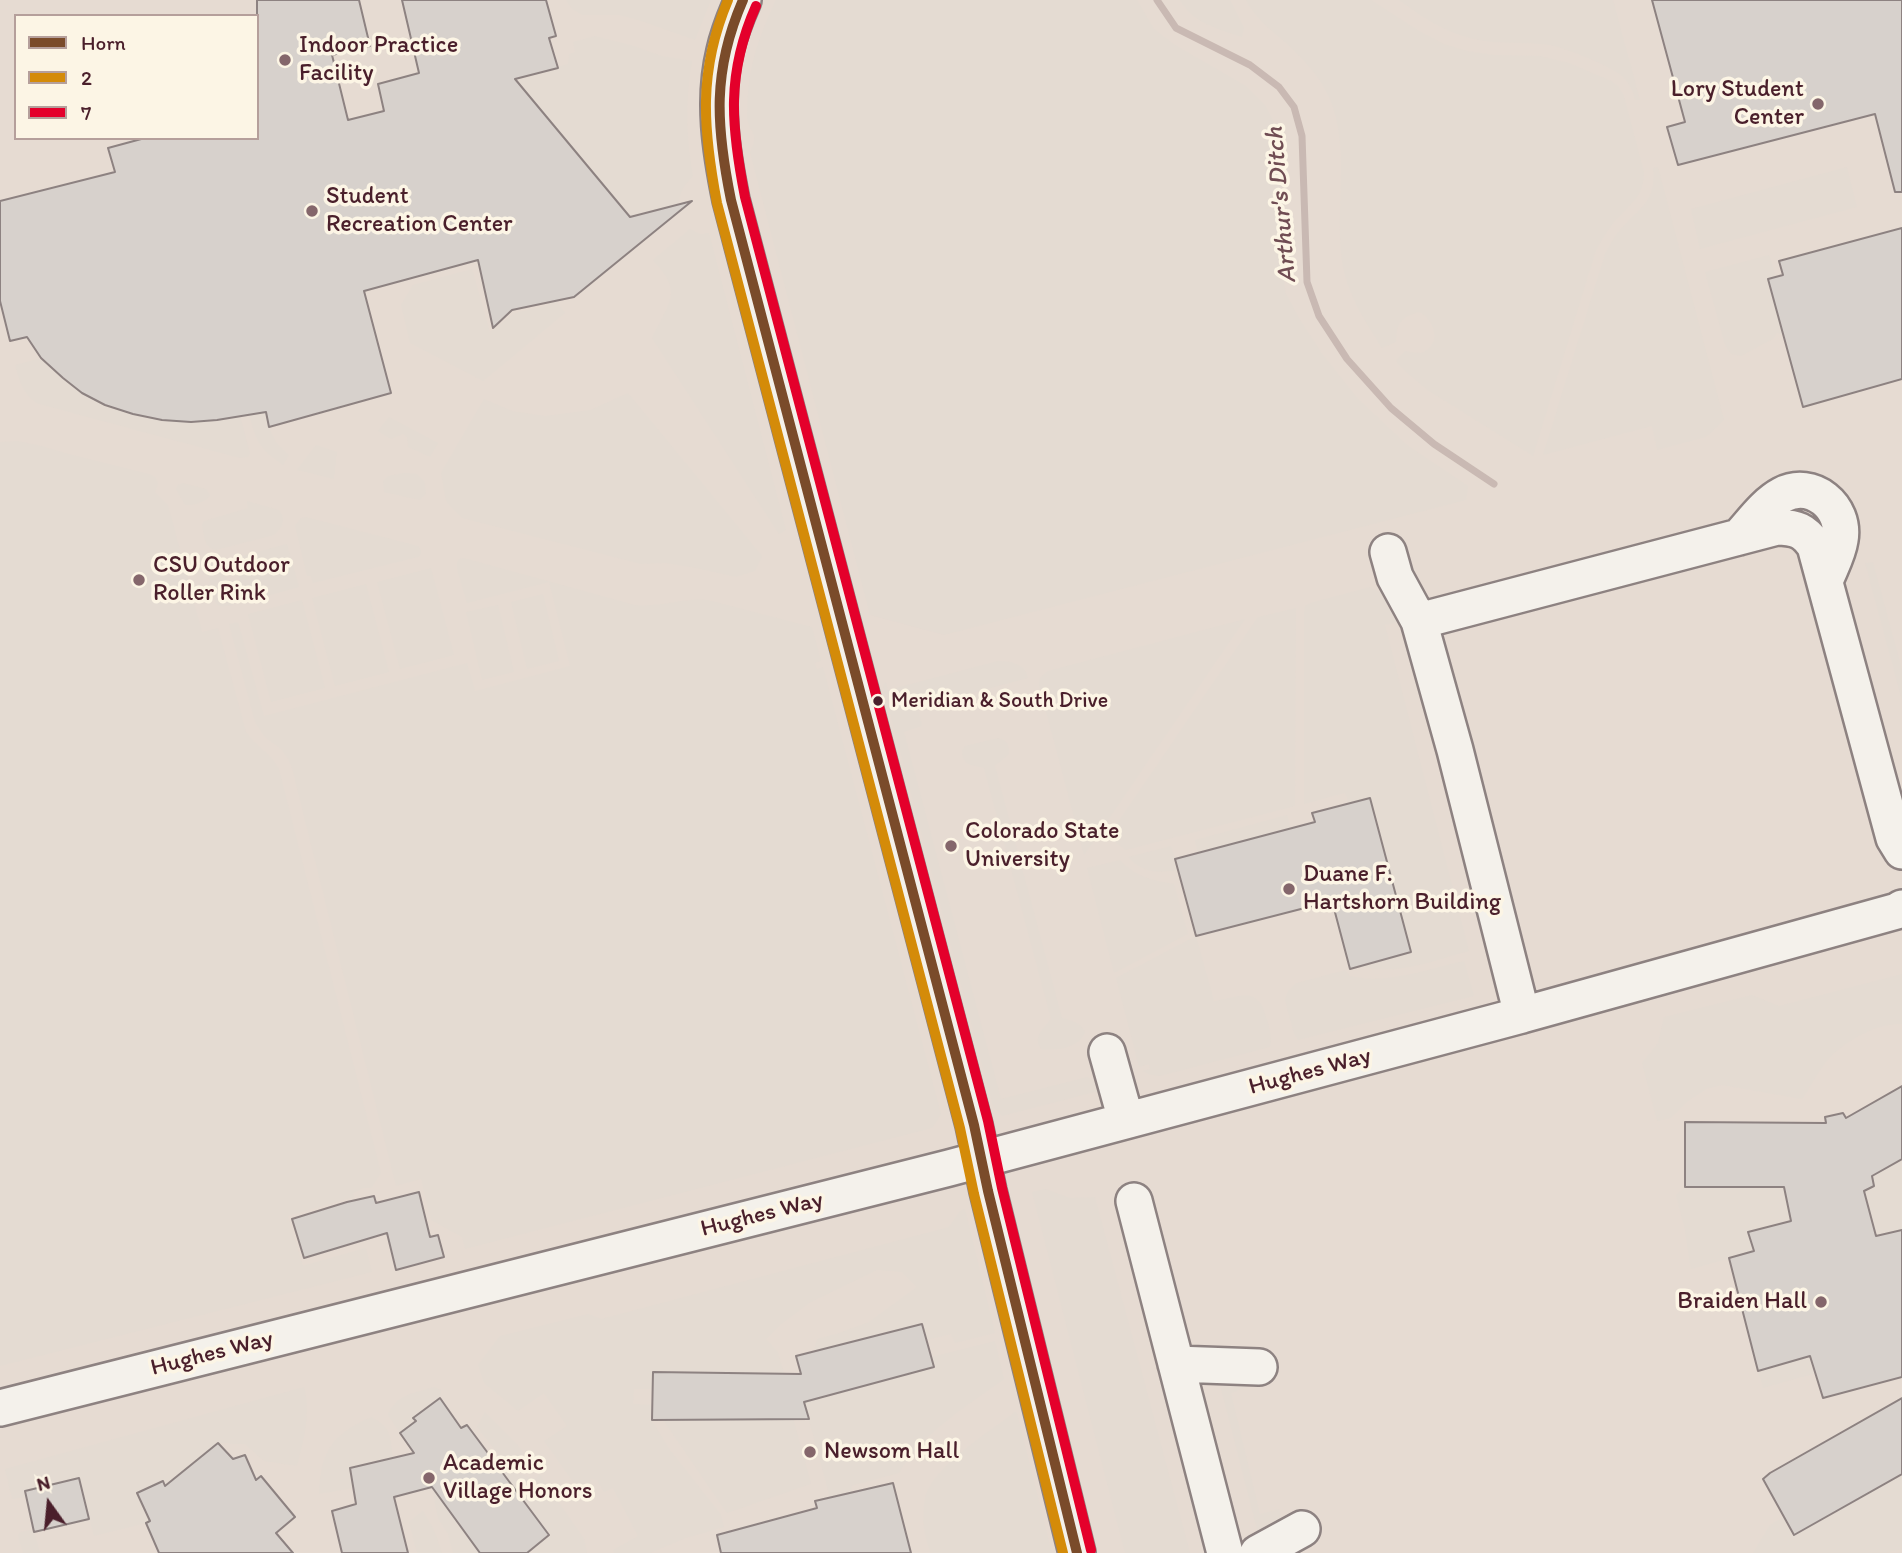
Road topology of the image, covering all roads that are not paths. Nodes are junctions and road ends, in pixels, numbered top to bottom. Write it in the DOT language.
graph roads {
  1 [pos="743,0"];
  2 [pos="1388,552"];
  3 [pos="1419,621"];
  4 [pos="1902,851"];
  5 [pos="1902,908"];
  6 [pos="1522,1015"];
  7 [pos="1107,1052"];
  8 [pos="1126,1119"];
  9 [pos="981,1158"];
  10 [pos="1134,1201"];
  11 [pos="1176,1364"];
  12 [pos="1259,1367"];
  13 [pos="0,1408"];
  14 [pos="1302,1529"];
  15 [pos="1077,1553"];
  16 [pos="1225,1553"];
  17 [pos="1258,1553"];
  1 -- 9 [label="street"];
  2 -- 3 [label="street"];
  3 -- 4 [label="street"];
  3 -- 6 [label="street"];
  5 -- 6 [label="street, Hughes Way"];
  6 -- 8 [label="street, Hughes Way"];
  7 -- 8 [label="street"];
  8 -- 9 [label="street, Hughes Way"];
  9 -- 13 [label="street, Hughes Way"];
  9 -- 15 [label="street"];
  10 -- 11 [label="street"];
  11 -- 12 [label="street"];
  11 -- 16 [label="street"];
  14 -- 17 [label="street"];
}
